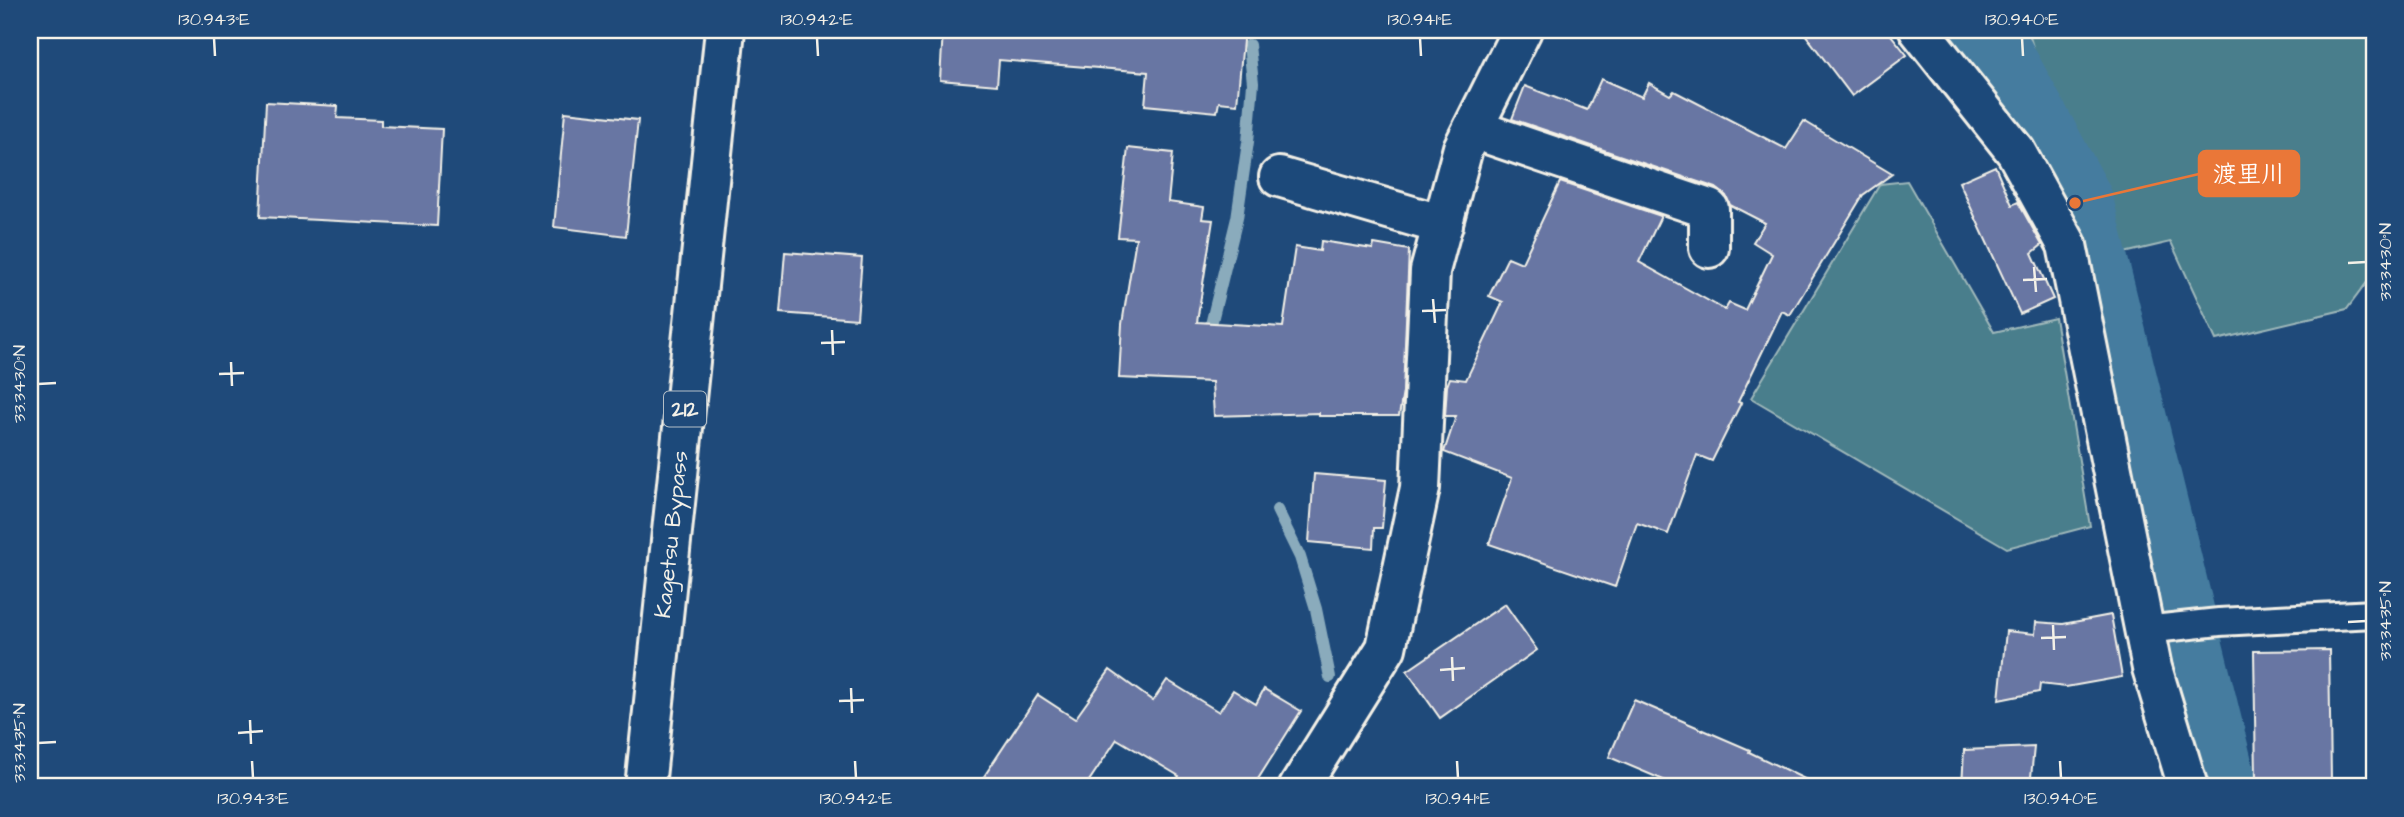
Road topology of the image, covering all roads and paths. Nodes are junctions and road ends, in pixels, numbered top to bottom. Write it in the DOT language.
graph roads {
  1 [pos="725,30"];
  2 [pos="1522,30"];
  3 [pos="1919,30"];
  4 [pos="1472,128"];
  5 [pos="1279,177"];
  6 [pos="1443,225"];
  7 [pos="1709,248"];
  8 [pos="2374,614"];
  9 [pos="2144,630"];
  10 [pos="645,787"];
  11 [pos="1298,787"];
  12 [pos="2189,787"];
  1 -- 10 [label="main road, Kagetsu Bypass / 212"];
  2 -- 4 [label="main road"];
  3 -- 9 [label="main road"];
  4 -- 6 [label="main road"];
  4 -- 7 [label="main road"];
  5 -- 6 [label="main road"];
  6 -- 11 [label="main road"];
  8 -- 9 [label="lane"];
  9 -- 12 [label="main road"];
}
